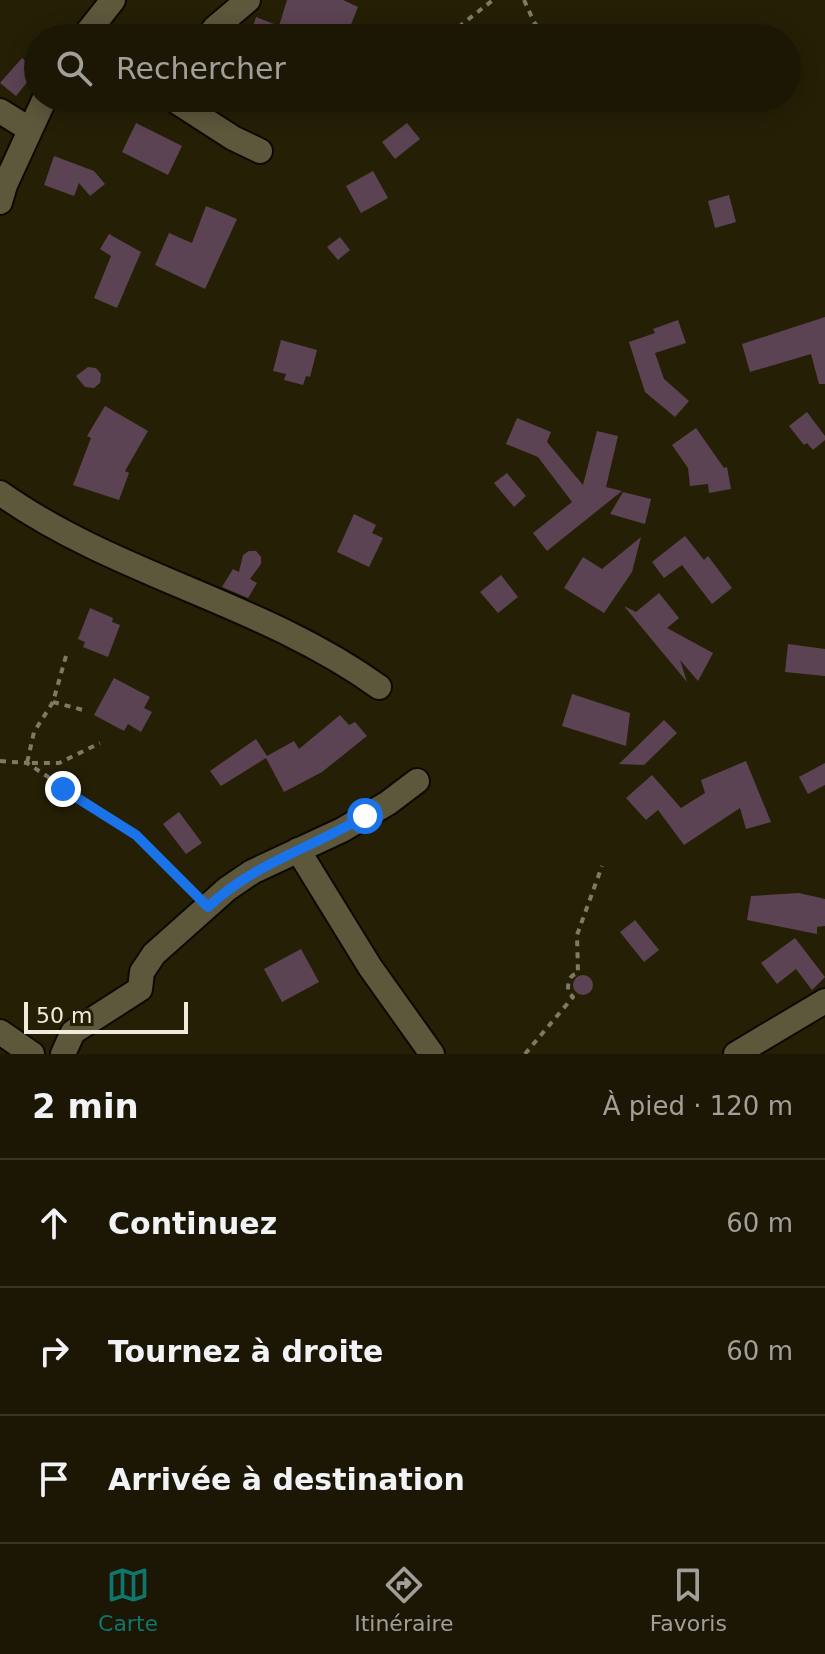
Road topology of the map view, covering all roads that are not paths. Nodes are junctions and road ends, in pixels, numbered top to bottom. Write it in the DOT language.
graph roads {
  1 [pos="113,0"];
  2 [pos="248,0"];
  3 [pos="94,24"];
  4 [pos="220,24"];
  5 [pos="0,111"];
  6 [pos="38,112"];
  7 [pos="193,112"];
  8 [pos="29,129"];
  9 [pos="260,151"];
  10 [pos="0,202"];
  11 [pos="0,493"];
  12 [pos="379,687"];
  13 [pos="417,781"];
  14 [pos="298,850"];
  15 [pos="825,1001"];
  16 [pos="0,1032"];
  17 [pos="32,1054"];
  18 [pos="63,1054"];
  19 [pos="432,1054"];
  20 [pos="736,1054"];
  1 -- 3 [label="street"];
  2 -- 4 [label="street"];
  5 -- 8 [label="street"];
  6 -- 8 [label="street"];
  7 -- 9 [label="street"];
  8 -- 10 [label="street"];
  11 -- 12 [label="street"];
  13 -- 14 [label="street"];
  14 -- 18 [label="street"];
  14 -- 19 [label="street"];
  15 -- 20 [label="street"];
  16 -- 17 [label="street"];
}
